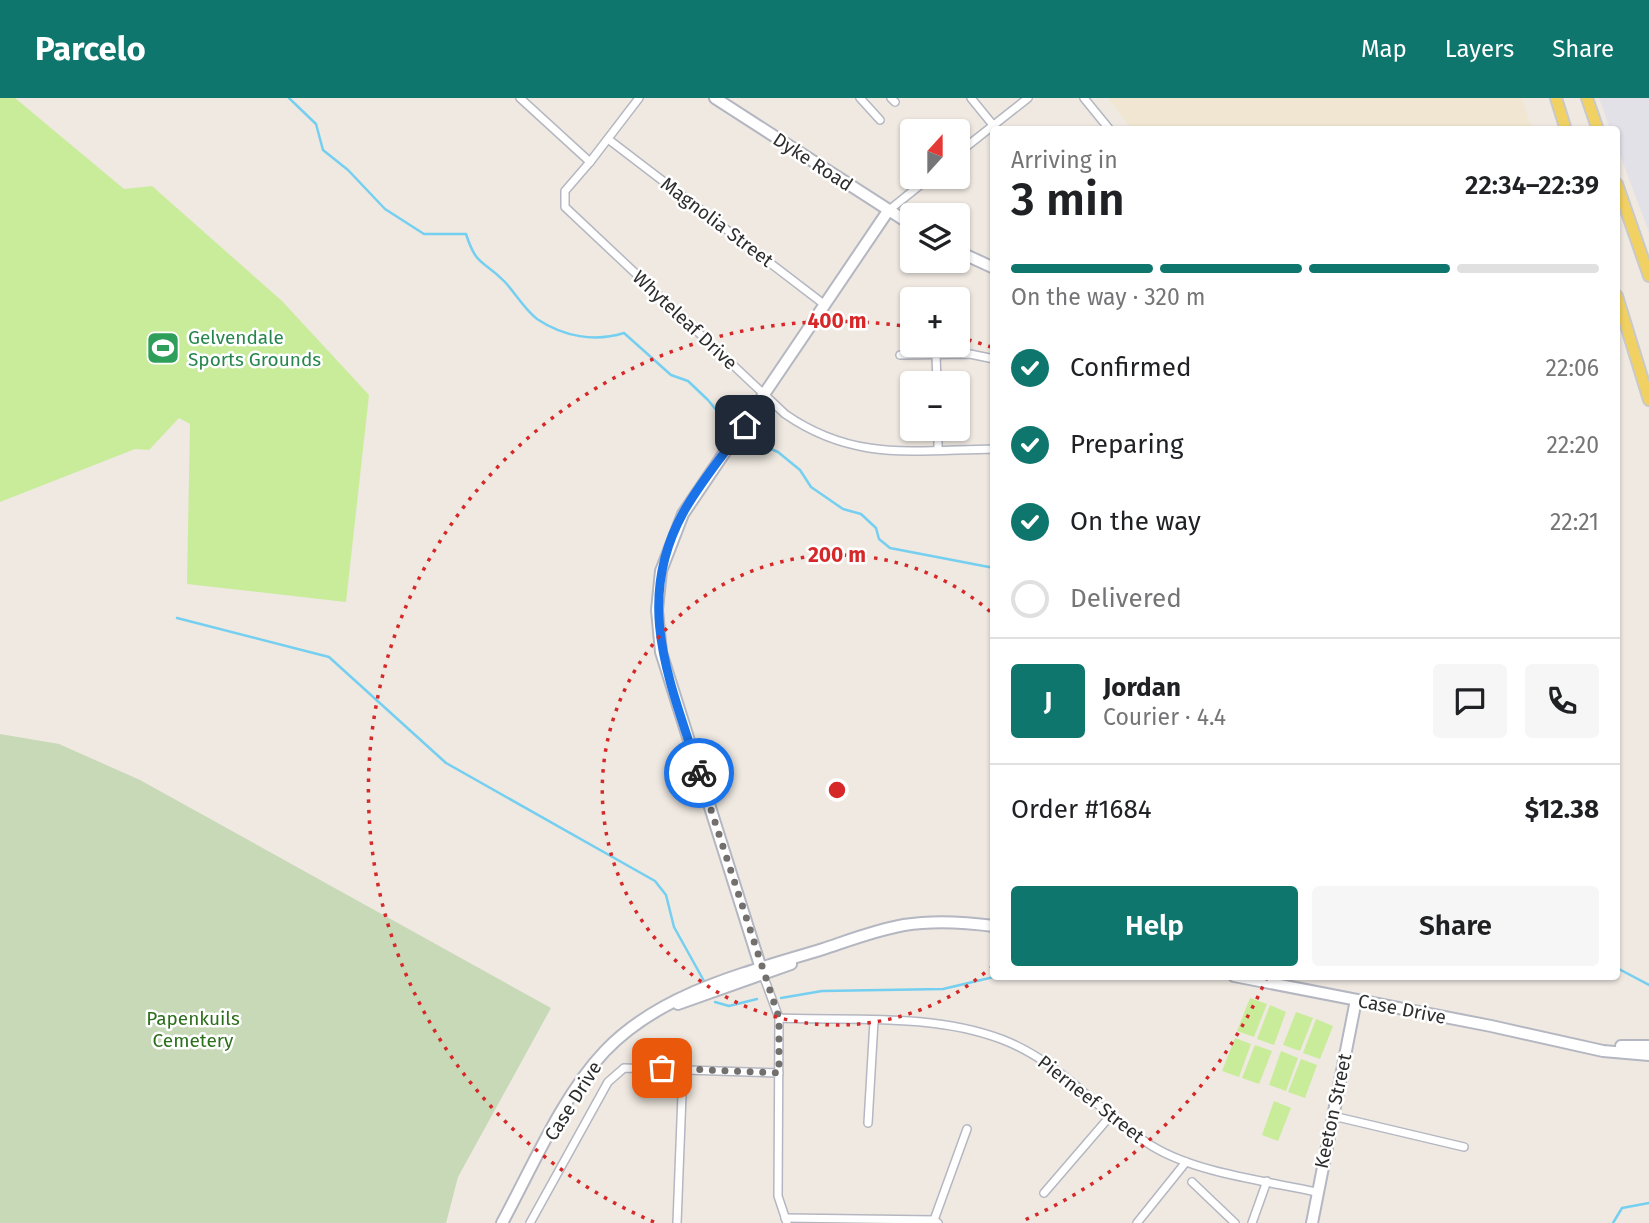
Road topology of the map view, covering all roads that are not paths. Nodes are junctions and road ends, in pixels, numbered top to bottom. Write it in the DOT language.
graph roads {
  1 [pos="520,98"];
  2 [pos="639,98"];
  3 [pos="715,98"];
  4 [pos="860,98"];
  5 [pos="971,98"];
  6 [pos="1028,98"];
  7 [pos="1084,98"];
  8 [pos="1556,98"];
  9 [pos="1587,98"];
  10 [pos="880,120"];
  11 [pos="993,125"];
  12 [pos="1107,126"];
  13 [pos="1565,126"];
  14 [pos="1597,126"];
  15 [pos="990,127"];
  16 [pos="608,139"];
  17 [pos="970,144"];
  18 [pos="590,162"];
  19 [pos="915,189"];
  20 [pos="1620,193"];
  21 [pos="888,211"];
  22 [pos="900,218"];
  23 [pos="970,257"];
  24 [pos="990,266"];
  25 [pos="1649,275"];
  26 [pos="825,305"];
  27 [pos="1620,306"];
  28 [pos="970,354"];
  29 [pos="990,358"];
  30 [pos="765,395"];
  31 [pos="1649,400"];
  32 [pos="938,441"];
  33 [pos="990,449"];
  34 [pos="938,450"];
  35 [pos="990,926"];
  36 [pos="762,972"];
  37 [pos="1254,980"];
  38 [pos="1356,1000"];
  39 [pos="779,1018"];
  40 [pos="874,1021"];
  41 [pos="1569,1044"];
  42 [pos="1649,1045"];
  43 [pos="1649,1055"];
  44 [pos="683,1069"];
  45 [pos="779,1073"];
  46 [pos="1112,1114"];
  47 [pos="1333,1116"];
  48 [pos="868,1123"];
  49 [pos="967,1129"];
  50 [pos="1464,1147"];
  51 [pos="1185,1162"];
  52 [pos="1266,1181"];
  53 [pos="1192,1182"];
  54 [pos="1316,1192"];
  55 [pos="1044,1193"];
  56 [pos="786,1220"];
  57 [pos="936,1221"];
  58 [pos="502,1223"];
  59 [pos="530,1223"];
  60 [pos="677,1223"];
  61 [pos="1137,1223"];
  62 [pos="1235,1223"];
  63 [pos="1252,1223"];
  64 [pos="1312,1223"];
  1 -- 18 [label="street"];
  2 -- 16 [label="street, Whyteleaf Drive"];
  3 -- 21 [label="street, Dyke Road"];
  4 -- 10 [label="street"];
  5 -- 11 [label="street"];
  6 -- 11 [label="street"];
  7 -- 12 [label="street"];
  8 -- 13 [label="main road"];
  9 -- 14 [label="main road"];
  15 -- 17 [label="street"];
  16 -- 18 [label="street, Whyteleaf Drive"];
  16 -- 26 [label="street, Magnolia Street"];
  18 -- 30 [label="street, Whyteleaf Drive"];
  19 -- 21 [label="street"];
  20 -- 25 [label="main road"];
  21 -- 22 [label="street, Dyke Road"];
  21 -- 26 [label="street"];
  23 -- 24 [label="street"];
  26 -- 30 [label="street"];
  27 -- 31 [label="main road"];
  28 -- 29 [label="street"];
  30 -- 34 [label="street, Whyteleaf Drive"];
  30 -- 36 [label="street"];
  32 -- 34 [label="street"];
  33 -- 34 [label="street, Whyteleaf Drive"];
  35 -- 36 [label="street, Case Drive"];
  36 -- 39 [label="street"];
  36 -- 58 [label="street, Case Drive"];
  37 -- 38 [label="street, Case Drive"];
  38 -- 41 [label="street, Case Drive"];
  38 -- 47 [label="street, Keeton Street"];
  39 -- 40 [label="street, Pierneef Street"];
  39 -- 45 [label="street"];
  40 -- 46 [label="street, Pierneef Street"];
  40 -- 48 [label="street"];
  41 -- 42 [label="street, Case Drive"];
  41 -- 43 [label="street, Case Drive"];
  44 -- 45 [label="street"];
  44 -- 59 [label="street"];
  44 -- 60 [label="street"];
  45 -- 56 [label="street"];
  46 -- 51 [label="street, Pierneef Street"];
  46 -- 55 [label="street"];
  47 -- 50 [label="street"];
  47 -- 54 [label="street, Keeton Street"];
  49 -- 57 [label="street"];
  51 -- 52 [label="street, Pierneef Street"];
  51 -- 61 [label="street"];
  52 -- 54 [label="street, Pierneef Street"];
  52 -- 63 [label="street"];
  53 -- 62 [label="street"];
  54 -- 64 [label="street, Keeton Street"];
  56 -- 57 [label="street"];
}
